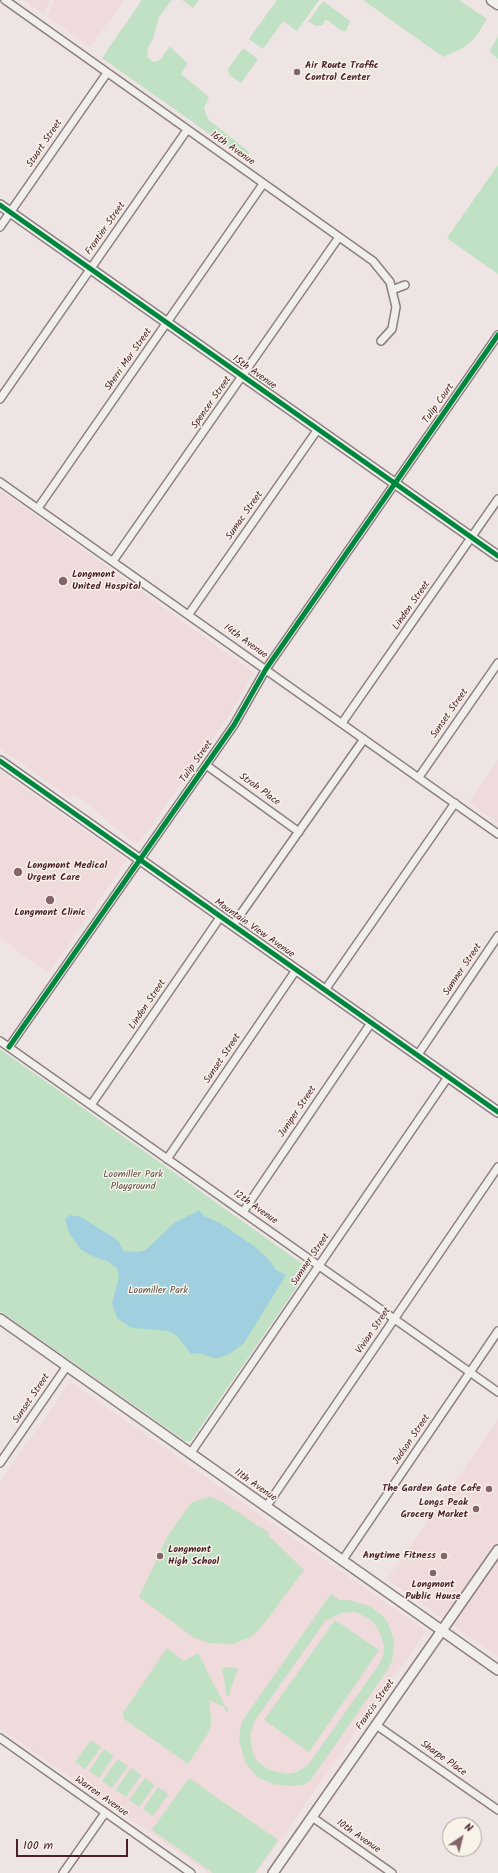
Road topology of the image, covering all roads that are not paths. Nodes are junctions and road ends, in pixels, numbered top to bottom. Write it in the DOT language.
graph roads {
  1 [pos="5,0"];
  2 [pos="492,0"];
  3 [pos="498,4"];
  4 [pos="107,73"];
  5 [pos="188,130"];
  6 [pos="263,184"];
  7 [pos="0,205"];
  8 [pos="10,212"];
  9 [pos="0,227"];
  10 [pos="339,237"];
  11 [pos="91,269"];
  12 [pos="405,285"];
  13 [pos="392,290"];
  14 [pos="166,323"];
  15 [pos="498,335"];
  16 [pos="381,341"];
  17 [pos="243,376"];
  18 [pos="0,399"];
  19 [pos="318,429"];
  20 [pos="0,482"];
  21 [pos="395,484"];
  22 [pos="498,499"];
  23 [pos="38,508"];
  24 [pos="472,538"];
  25 [pos="498,556"];
  26 [pos="113,561"];
  27 [pos="189,614"];
  28 [pos="498,663"];
  29 [pos="266,669"];
  30 [pos="342,723"];
  31 [pos="364,739"];
  32 [pos="0,761"];
  33 [pos="206,765"];
  34 [pos="419,777"];
  35 [pos="455,803"];
  36 [pos="299,832"];
  37 [pos="498,834"];
  38 [pos="139,859"];
  39 [pos="221,916"];
  40 [pos="233,925"];
  41 [pos="498,936"];
  42 [pos="296,970"];
  43 [pos="325,990"];
  44 [pos="371,1023"];
  45 [pos="0,1041"];
  46 [pos="9,1047"];
  47 [pos="418,1056"];
  48 [pos="448,1077"];
  49 [pos="92,1105"];
  50 [pos="498,1112"];
  51 [pos="167,1159"];
  52 [pos="498,1167"];
  53 [pos="243,1212"];
  54 [pos="319,1266"];
  55 [pos="0,1319"];
  56 [pos="394,1319"];
  57 [pos="498,1331"];
  58 [pos="67,1366"];
  59 [pos="470,1372"];
  60 [pos="498,1392"];
  61 [pos="190,1454"];
  62 [pos="0,1463"];
  63 [pos="266,1507"];
  64 [pos="498,1550"];
  65 [pos="342,1560"];
  66 [pos="442,1631"];
  67 [pos="498,1670"];
  68 [pos="376,1725"];
  69 [pos="0,1738"];
  70 [pos="498,1810"];
  71 [pos="105,1812"];
  72 [pos="312,1817"];
  73 [pos="63,1873"];
  74 [pos="191,1873"];
  75 [pos="273,1873"];
  76 [pos="392,1873"];
  1 -- 4 [label="street, 16th Avenue"];
  2 -- 3 [label="main road"];
  4 -- 5 [label="street, 16th Avenue"];
  4 -- 8 [label="street, Stuart Street"];
  5 -- 6 [label="street, 16th Avenue"];
  5 -- 11 [label="street, Frontier Street"];
  6 -- 10 [label="street, 16th Avenue"];
  6 -- 14 [label="street, Sherri Mar Street"];
  7 -- 8 [label="street, 15th Avenue"];
  8 -- 9 [label="street, Stuart Street"];
  8 -- 11 [label="street, 15th Avenue"];
  10 -- 13 [label="street, 16th Avenue"];
  10 -- 17 [label="street, Spencer Street"];
  11 -- 14 [label="street, 15th Avenue"];
  11 -- 18 [label="street, Frontier Street"];
  12 -- 13 [label="street"];
  13 -- 16 [label="street, 16th Avenue"];
  14 -- 17 [label="street, 15th Avenue"];
  14 -- 23 [label="street, Sherri Mar Street"];
  15 -- 21 [label="street, Tulip Court"];
  17 -- 19 [label="street, 15th Avenue"];
  17 -- 26 [label="street, Spencer Street"];
  19 -- 21 [label="street, 15th Avenue"];
  19 -- 27 [label="street, Sumac Street"];
  20 -- 23 [label="street, 14th Avenue"];
  21 -- 24 [label="street, 15th Avenue"];
  21 -- 29 [label="street, Tulip Street"];
  22 -- 24 [label="street, Linden Street"];
  23 -- 26 [label="street, 14th Avenue"];
  24 -- 25 [label="street, 15th Avenue"];
  24 -- 30 [label="street, Linden Street"];
  26 -- 27 [label="street, 14th Avenue"];
  27 -- 29 [label="street, 14th Avenue"];
  28 -- 34 [label="street, Sunset Street"];
  29 -- 30 [label="street, 14th Avenue"];
  29 -- 33 [label="street, Tulip Street"];
  30 -- 31 [label="street, 14th Avenue"];
  31 -- 34 [label="street, 14th Avenue"];
  31 -- 36 [label="street"];
  32 -- 38 [label="street, Mountain View Avenue"];
  33 -- 36 [label="street, Stroh Place"];
  33 -- 38 [label="street, Tulip Street"];
  34 -- 35 [label="street, 14th Avenue"];
  35 -- 37 [label="street, 14th Avenue"];
  35 -- 43 [label="street"];
  36 -- 40 [label="street"];
  38 -- 39 [label="street, Mountain View Avenue"];
  38 -- 46 [label="street, Tulip Street"];
  39 -- 40 [label="street, Mountain View Avenue"];
  39 -- 49 [label="street, Linden Street"];
  40 -- 42 [label="street, Mountain View Avenue"];
  41 -- 47 [label="street, Sumner Street"];
  42 -- 43 [label="street, Mountain View Avenue"];
  42 -- 51 [label="street, Sunset Street"];
  43 -- 44 [label="street, Mountain View Avenue"];
  44 -- 47 [label="street, Mountain View Avenue"];
  44 -- 53 [label="street, Juniper Street"];
  45 -- 46 [label="street, 12th Avenue"];
  46 -- 49 [label="street, 12th Avenue"];
  47 -- 48 [label="street, Mountain View Avenue"];
  48 -- 50 [label="street, Mountain View Avenue"];
  48 -- 54 [label="street, Sumner Street"];
  49 -- 51 [label="street, 12th Avenue"];
  51 -- 53 [label="street, 12th Avenue"];
  52 -- 56 [label="street, Vivian Street"];
  53 -- 54 [label="street, 12th Avenue"];
  54 -- 56 [label="street, 12th Avenue"];
  54 -- 61 [label="street, Sumner Street"];
  55 -- 58 [label="street, 11th Avenue"];
  56 -- 59 [label="street, 12th Avenue"];
  56 -- 63 [label="street, Vivian Street"];
  57 -- 59 [label="street, Judson Street"];
  58 -- 61 [label="street, 11th Avenue"];
  58 -- 62 [label="street, Sunset Street"];
  59 -- 60 [label="street, 12th Avenue"];
  59 -- 65 [label="street, Judson Street"];
  61 -- 63 [label="street, 11th Avenue"];
  63 -- 65 [label="street, 11th Avenue"];
  64 -- 66 [label="street, Francis Street"];
  65 -- 66 [label="street, 11th Avenue"];
  66 -- 67 [label="street, 11th Avenue"];
  66 -- 68 [label="street, Francis Street"];
  68 -- 70 [label="street, Sharpe Place"];
  68 -- 72 [label="street, Francis Street"];
  69 -- 71 [label="street, Warren Avenue"];
  71 -- 73 [label="street"];
  71 -- 74 [label="street, Warren Avenue"];
  72 -- 75 [label="street, Francis Street"];
  72 -- 76 [label="street, 10th Avenue"];
}
